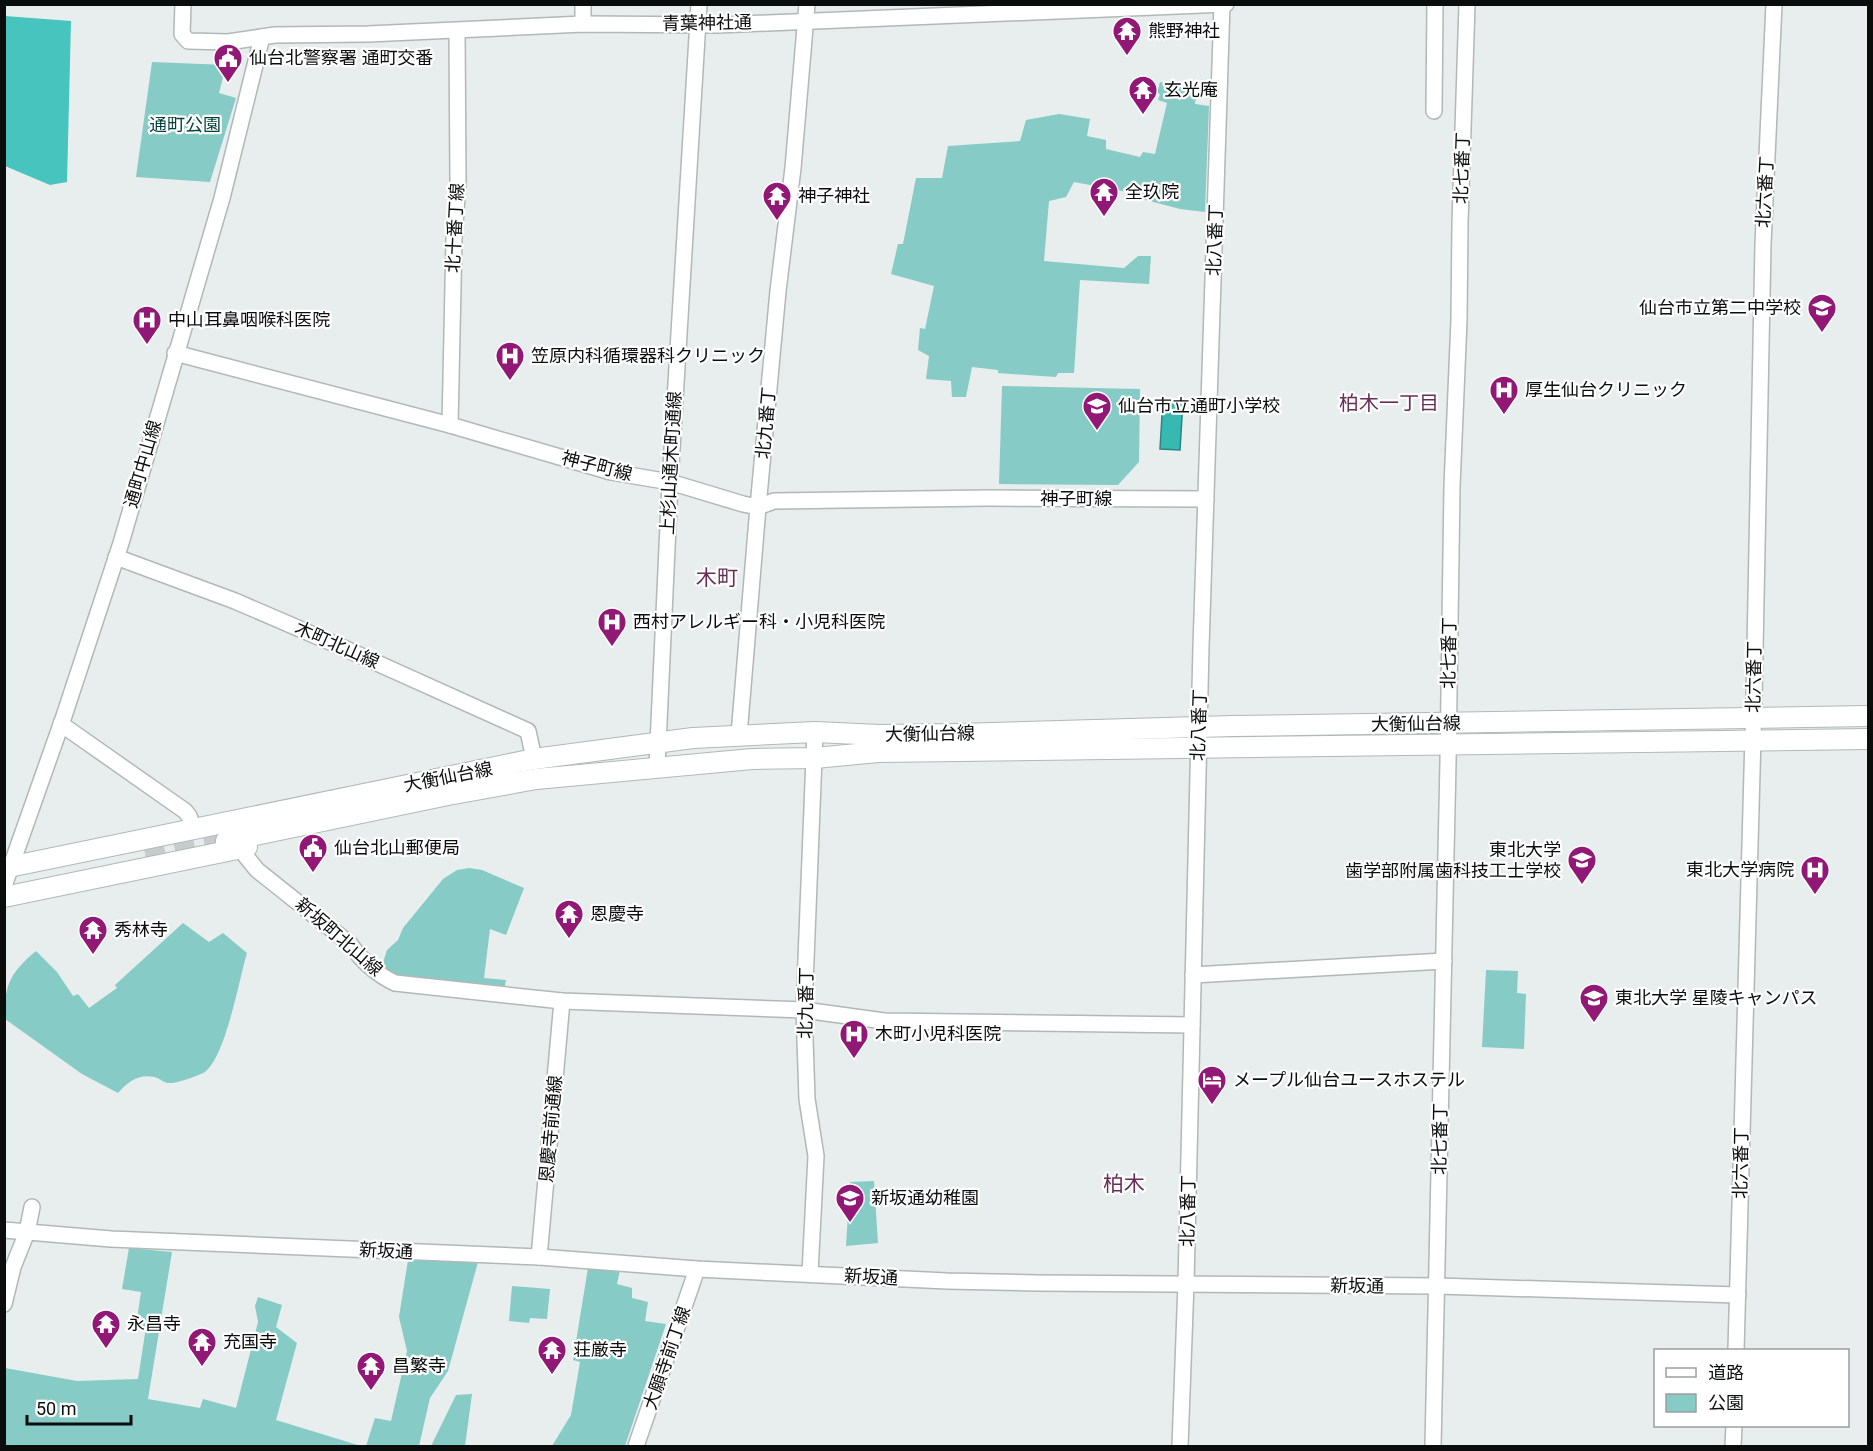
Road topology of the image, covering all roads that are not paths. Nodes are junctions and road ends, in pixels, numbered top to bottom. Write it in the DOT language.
graph roads {
  1 [pos="183,4"];
  2 [pos="583,4"];
  3 [pos="699,4"];
  4 [pos="1224,4"];
  5 [pos="1435,4"];
  6 [pos="1467,4"];
  7 [pos="1774,4"];
  8 [pos="806,12"];
  9 [pos="583,24"];
  10 [pos="698,25"];
  11 [pos="457,31"];
  12 [pos="262,37"];
  13 [pos="1434,111"];
  14 [pos="176,353"];
  15 [pos="450,425"];
  16 [pos="670,482"];
  17 [pos="1206,500"];
  18 [pos="758,507"];
  19 [pos="116,557"];
  20 [pos="1869,717"];
  21 [pos="1753,718"];
  22 [pos="1449,723"];
  23 [pos="61,724"];
  24 [pos="1199,727"];
  25 [pos="815,732"];
  26 [pos="739,735"];
  27 [pos="1869,739"];
  28 [pos="1752,741"];
  29 [pos="658,742"];
  30 [pos="1449,746"];
  31 [pos="1199,748"];
  32 [pos="814,758"];
  33 [pos="534,759"];
  34 [pos="657,767"];
  35 [pos="194,829"];
  36 [pos="233,845"];
  37 [pos="8,867"];
  38 [pos="4,886"];
  39 [pos="4,897"];
  40 [pos="1444,961"];
  41 [pos="1193,975"];
  42 [pos="562,1001"];
  43 [pos="804,1010"];
  44 [pos="1192,1025"];
  45 [pos="32,1207"];
  46 [pos="4,1230"];
  47 [pos="27,1232"];
  48 [pos="539,1257"];
  49 [pos="697,1269"];
  50 [pos="810,1273"];
  51 [pos="1186,1283"];
  52 [pos="1438,1286"];
  53 [pos="1738,1294"];
  54 [pos="4,1304"];
  55 [pos="1737,1349"];
  56 [pos="1734,1427"];
  57 [pos="636,1446"];
  58 [pos="1180,1446"];
  59 [pos="1433,1446"];
  60 [pos="1734,1446"];
  1 -- 12 [label="street, 青葉神社通"];
  2 -- 9 [label="street"];
  3 -- 10 [label="street, 上杉山通木町通線"];
  4 -- 8 [label="street, 青葉神社通"];
  4 -- 17 [label="street, 北八番丁"];
  5 -- 13 [label="street"];
  6 -- 22 [label="street, 北七番丁"];
  7 -- 21 [label="street, 北六番丁"];
  8 -- 10 [label="street, 青葉神社通"];
  8 -- 18 [label="street, 北九番丁"];
  9 -- 10 [label="street, 青葉神社通"];
  9 -- 11 [label="street, 青葉神社通"];
  10 -- 16 [label="street, 上杉山通木町通線"];
  11 -- 12 [label="street, 青葉神社通"];
  11 -- 15 [label="street, 北十番丁線"];
  12 -- 14 [label="street, 通町中山線"];
  14 -- 15 [label="street, 神子町線"];
  14 -- 19 [label="street, 通町中山線"];
  15 -- 16 [label="street, 神子町線"];
  16 -- 18 [label="street, 神子町線"];
  16 -- 29 [label="street, 上杉山通木町通線"];
  17 -- 18 [label="street, 神子町線"];
  17 -- 24 [label="street, 北八番丁"];
  18 -- 26 [label="street, 北九番丁"];
  19 -- 23 [label="street, 通町中山線"];
  19 -- 33 [label="street, 木町北山線"];
  20 -- 21 [label="main road, 大衡仙台線"];
  21 -- 22 [label="main road, 大衡仙台線"];
  21 -- 28 [label="street, 北六番丁"];
  22 -- 24 [label="main road, 大衡仙台線"];
  22 -- 30 [label="street, 北七番丁"];
  23 -- 35 [label="street"];
  23 -- 37 [label="street, 通町中山線"];
  24 -- 25 [label="main road, 大衡仙台線"];
  24 -- 31 [label="street, 北八番丁"];
  25 -- 26 [label="main road, 大衡仙台線"];
  25 -- 32 [label="street, 北九番丁"];
  26 -- 29 [label="main road, 大衡仙台線"];
  27 -- 28 [label="main road, 大衡仙台線"];
  28 -- 30 [label="main road, 大衡仙台線"];
  28 -- 53 [label="street, 北六番丁"];
  29 -- 33 [label="main road, 大衡仙台線"];
  29 -- 34 [label="street, 上杉山通木町通線"];
  30 -- 31 [label="main road, 大衡仙台線"];
  30 -- 40 [label="street, 北七番丁"];
  31 -- 32 [label="main road, 大衡仙台線"];
  31 -- 41 [label="street, 北八番丁"];
  32 -- 34 [label="main road, 大衡仙台線"];
  32 -- 43 [label="street, 北九番丁"];
  33 -- 35 [label="main road, 大衡仙台線"];
  34 -- 36 [label="main road, 大衡仙台線"];
  35 -- 37 [label="main road, 大衡仙台線"];
  36 -- 39 [label="main road, 大衡仙台線"];
  36 -- 42 [label="street, 新坂町北山線"];
  37 -- 38 [label="street, 通町中山線"];
  40 -- 41 [label="street"];
  40 -- 52 [label="street, 北七番丁"];
  41 -- 44 [label="street, 北八番丁"];
  42 -- 43 [label="street, 新坂町北山線"];
  42 -- 48 [label="street, 恩慶寺前通線"];
  43 -- 44 [label="street, 新坂町北山線"];
  43 -- 50 [label="street, 北九番丁"];
  44 -- 51 [label="street, 北八番丁"];
  45 -- 47 [label="street"];
  46 -- 47 [label="street, 新坂通"];
  47 -- 48 [label="street, 新坂通"];
  47 -- 54 [label="street"];
  48 -- 49 [label="street, 新坂通"];
  49 -- 50 [label="street, 新坂通"];
  49 -- 57 [label="street, 大願寺前丁線"];
  50 -- 51 [label="street, 新坂通"];
  51 -- 52 [label="street, 新坂通"];
  51 -- 58 [label="street, 北八番丁"];
  52 -- 53 [label="street, 新坂通"];
  52 -- 59 [label="street, 北七番丁"];
  53 -- 55 [label="street, 北六番丁"];
  56 -- 60 [label="street"];
}
